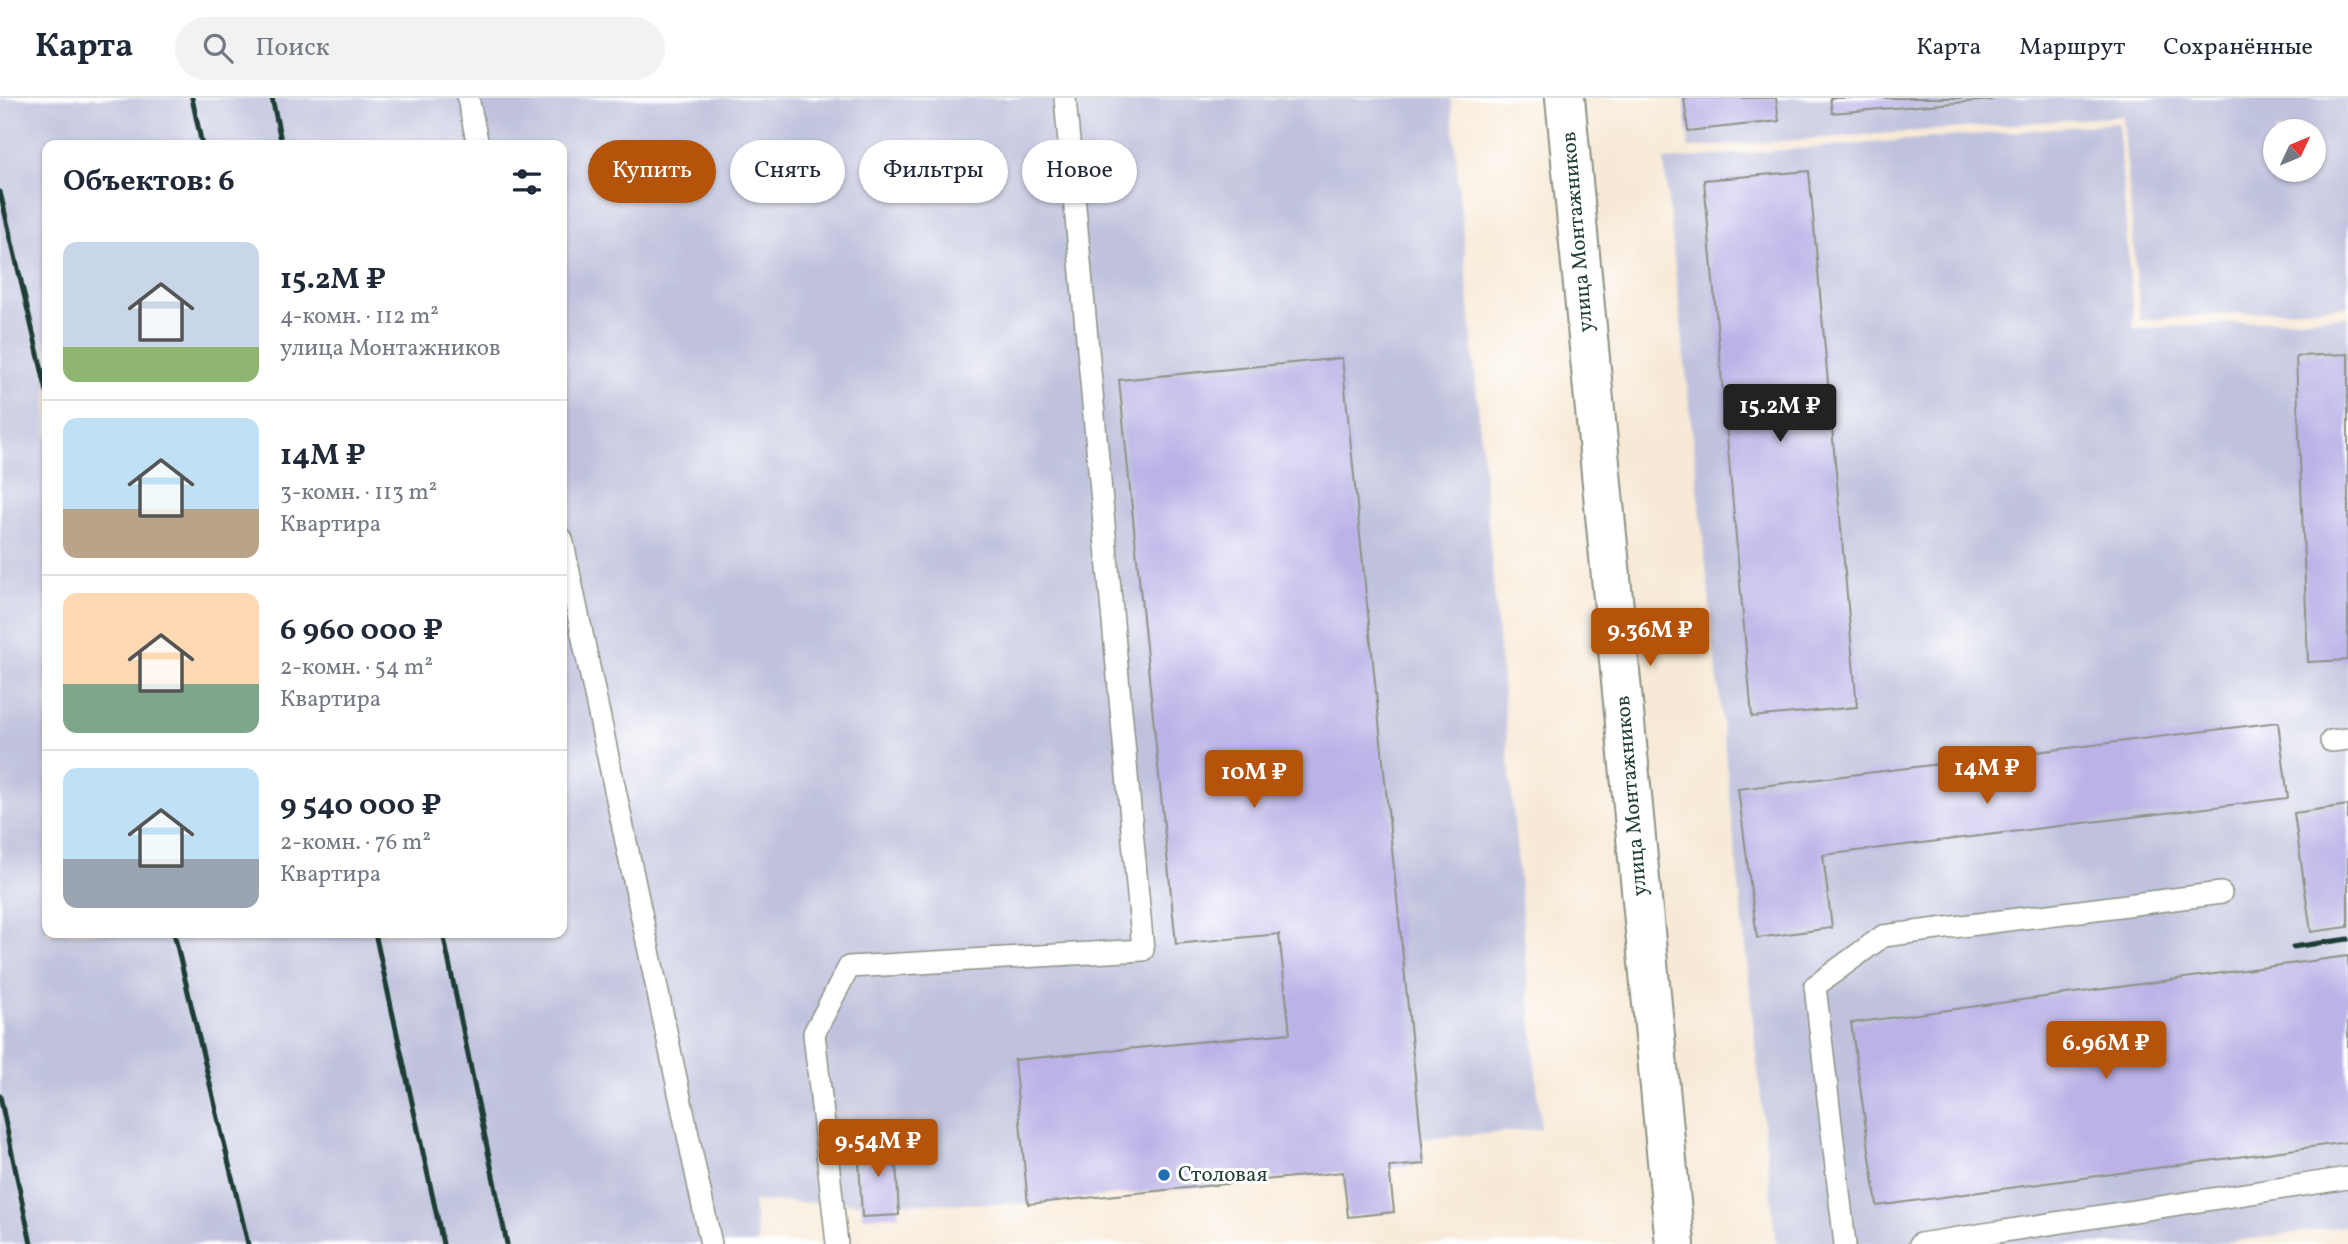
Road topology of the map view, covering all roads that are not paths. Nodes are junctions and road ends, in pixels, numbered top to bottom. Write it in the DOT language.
graph roads {
  1 [pos="468,98"];
  2 [pos="1065,98"];
  3 [pos="1566,98"];
  4 [pos="477,140"];
  5 [pos="567,563"];
  6 [pos="2221,894"];
  7 [pos="2348,1178"];
  8 [pos="711,1244"];
  9 [pos="837,1244"];
  10 [pos="1675,1244"];
  11 [pos="1845,1244"];
  12 [pos="1920,1244"];
  1 -- 4 [label="lane"];
  2 -- 9 [label="lane"];
  3 -- 10 [label="street, улица Монтажников"];
  5 -- 8 [label="lane"];
  6 -- 11 [label="lane"];
  7 -- 12 [label="lane"];
}
